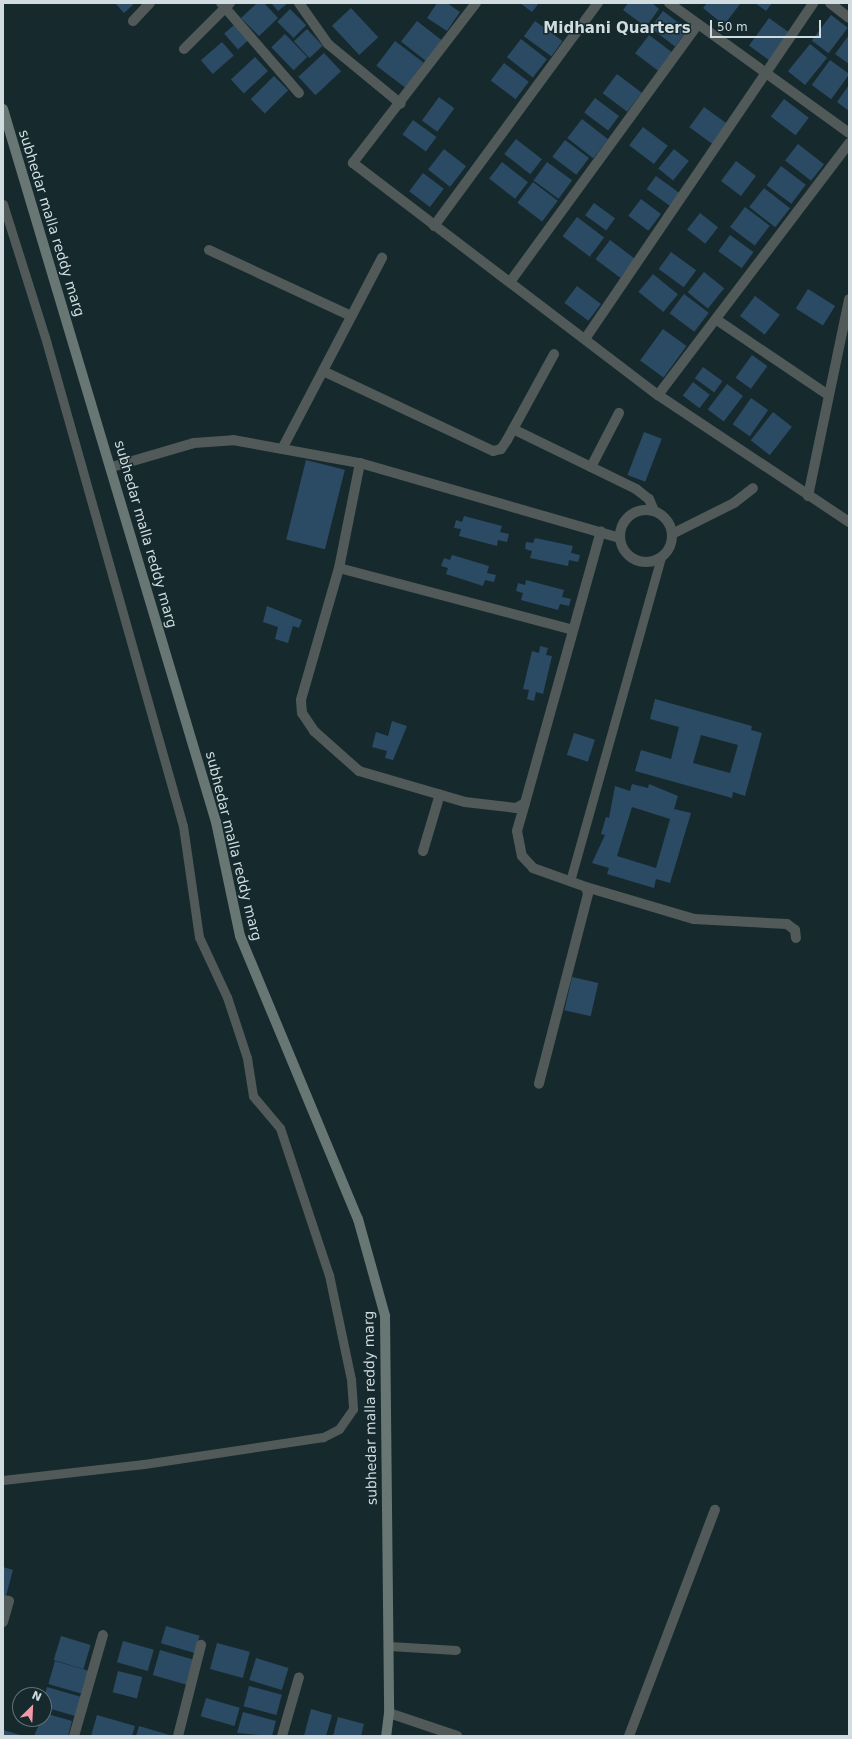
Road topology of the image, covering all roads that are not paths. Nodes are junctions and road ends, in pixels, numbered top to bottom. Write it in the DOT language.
graph roads {
  1 [pos="150,3"];
  2 [pos="299,3"];
  3 [pos="476,3"];
  4 [pos="598,3"];
  5 [pos="669,3"];
  6 [pos="813,3"];
  7 [pos="830,3"];
  8 [pos="225,5"];
  9 [pos="849,18"];
  10 [pos="134,21"];
  11 [pos="698,24"];
  12 [pos="184,49"];
  13 [pos="767,73"];
  14 [pos="299,93"];
  15 [pos="401,104"];
  16 [pos="3,108"];
  17 [pos="849,133"];
  18 [pos="849,143"];
  19 [pos="3,204"];
  20 [pos="434,226"];
  21 [pos="209,250"];
  22 [pos="382,258"];
  23 [pos="510,282"];
  24 [pos="849,299"];
  25 [pos="351,316"];
  26 [pos="717,320"];
  27 [pos="585,339"];
  28 [pos="554,354"];
  29 [pos="323,370"];
  30 [pos="658,395"];
  31 [pos="828,395"];
  32 [pos="619,413"];
  33 [pos="513,429"];
  34 [pos="282,449"];
  35 [pos="360,463"];
  36 [pos="112,467"];
  37 [pos="591,467"];
  38 [pos="753,488"];
  39 [pos="808,496"];
  40 [pos="654,511"];
  41 [pos="849,522"];
  42 [pos="601,531"];
  43 [pos="672,534"];
  44 [pos="619,538"];
  45 [pos="661,558"];
  46 [pos="339,568"];
  47 [pos="573,630"];
  48 [pos="440,794"];
  49 [pos="525,803"];
  50 [pos="422,850"];
  51 [pos="570,881"];
  52 [pos="586,887"];
  53 [pos="796,938"];
  54 [pos="539,1084"];
  55 [pos="3,1480"];
  56 [pos="715,1510"];
  57 [pos="3,1600"];
  58 [pos="3,1622"];
  59 [pos="103,1635"];
  60 [pos="201,1645"];
  61 [pos="388,1646"];
  62 [pos="456,1650"];
  63 [pos="299,1677"];
  64 [pos="389,1713"];
  65 [pos="74,1736"];
  66 [pos="178,1736"];
  67 [pos="282,1736"];
  68 [pos="386,1736"];
  69 [pos="457,1736"];
  70 [pos="630,1736"];
  1 -- 10 [label="street"];
  2 -- 15 [label="street"];
  3 -- 15 [label="street"];
  4 -- 20 [label="street"];
  5 -- 11 [label="street"];
  6 -- 13 [label="street"];
  7 -- 9 [label="street"];
  8 -- 12 [label="street"];
  8 -- 14 [label="street"];
  11 -- 13 [label="street"];
  11 -- 23 [label="street"];
  13 -- 17 [label="street"];
  13 -- 27 [label="street"];
  15 -- 20 [label="street"];
  16 -- 36 [label="main road, subhedar malla reddy marg"];
  18 -- 26 [label="street"];
  19 -- 55 [label="lane"];
  20 -- 23 [label="street"];
  21 -- 25 [label="street"];
  22 -- 25 [label="street"];
  23 -- 27 [label="street"];
  24 -- 31 [label="street"];
  25 -- 29 [label="street"];
  26 -- 30 [label="street"];
  26 -- 31 [label="street"];
  27 -- 30 [label="street"];
  28 -- 33 [label="street"];
  29 -- 33 [label="street"];
  29 -- 34 [label="street"];
  30 -- 39 [label="street"];
  31 -- 39 [label="street"];
  32 -- 37 [label="street"];
  33 -- 37 [label="street"];
  34 -- 35 [label="street"];
  34 -- 36 [label="street"];
  35 -- 42 [label="street"];
  35 -- 46 [label="street"];
  36 -- 61 [label="main road, subhedar malla reddy marg"];
  37 -- 40 [label="street"];
  38 -- 43 [label="street"];
  39 -- 41 [label="street"];
  40 -- 43 [label="street"];
  40 -- 44 [label="street"];
  42 -- 44 [label="street"];
  42 -- 47 [label="street"];
  43 -- 45 [label="street"];
  44 -- 45 [label="street"];
  45 -- 51 [label="lane"];
  46 -- 47 [label="street"];
  46 -- 48 [label="street"];
  47 -- 49 [label="street"];
  48 -- 49 [label="street"];
  48 -- 50 [label="street"];
  49 -- 51 [label="street"];
  51 -- 52 [label="street"];
  52 -- 53 [label="street"];
  52 -- 54 [label="street"];
  56 -- 70 [label="street"];
  57 -- 58 [label="street"];
  59 -- 65 [label="street"];
  60 -- 66 [label="street"];
  61 -- 62 [label="lane"];
  61 -- 64 [label="main road, subhedar malla reddy marg"];
  63 -- 67 [label="street"];
  64 -- 68 [label="main road, subhedar malla reddy marg"];
  64 -- 69 [label="street"];
}
